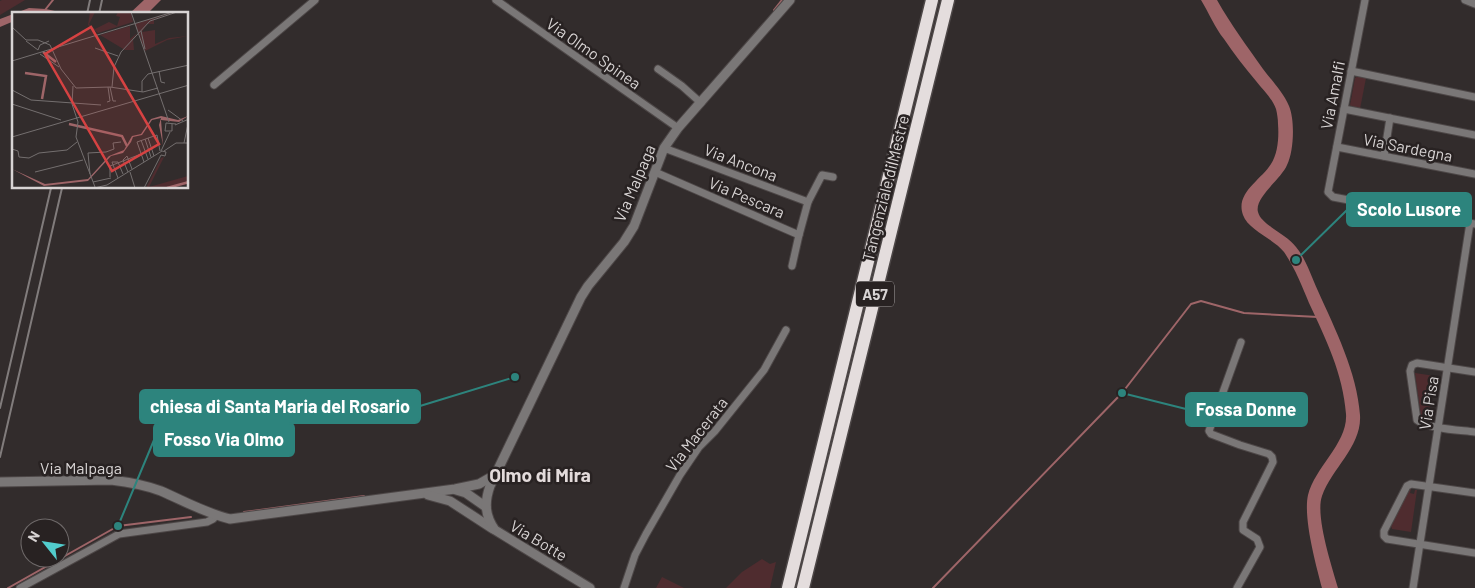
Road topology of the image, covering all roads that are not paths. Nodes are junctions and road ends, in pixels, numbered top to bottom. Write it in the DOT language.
graph roads {
  1 [pos="315,0"];
  2 [pos="496,0"];
  3 [pos="790,0"];
  4 [pos="932,0"];
  5 [pos="948,0"];
  6 [pos="1365,0"];
  7 [pos="1465,0"];
  8 [pos="1475,4"];
  9 [pos="658,69"];
  10 [pos="1351,72"];
  11 [pos="214,85"];
  12 [pos="1475,97"];
  13 [pos="700,103"];
  14 [pos="1344,109"];
  15 [pos="1390,118"];
  16 [pos="678,128"];
  17 [pos="1475,136"];
  18 [pos="664,148"];
  19 [pos="1336,148"];
  20 [pos="1384,156"];
  21 [pos="655,172"];
  22 [pos="1475,174"];
  23 [pos="833,177"];
  24 [pos="808,202"];
  25 [pos="1473,223"];
  26 [pos="799,235"];
  27 [pos="792,266"];
  28 [pos="786,330"];
  29 [pos="1241,342"];
  30 [pos="1448,368"];
  31 [pos="1475,372"];
  32 [pos="1438,427"];
  33 [pos="1475,432"];
  34 [pos="494,476"];
  35 [pos="0,482"];
  36 [pos="1429,486"];
  37 [pos="455,489"];
  38 [pos="1475,493"];
  39 [pos="423,494"];
  40 [pos="486,507"];
  41 [pos="463,510"];
  42 [pos="216,516"];
  43 [pos="495,530"];
  44 [pos="1420,544"];
  45 [pos="1475,553"];
  46 [pos="20,588"];
  47 [pos="590,588"];
  48 [pos="624,588"];
  49 [pos="788,588"];
  50 [pos="803,588"];
  51 [pos="1237,588"];
  52 [pos="1413,588"];
  1 -- 11 [label="street"];
  2 -- 16 [label="street, Via Olmo Spinea"];
  3 -- 13 [label="street, Via Malpaga"];
  4 -- 49 [label="highway, Tangenziale di Mestre / A57"];
  5 -- 50 [label="highway, Tangenziale di Mestre / A57"];
  6 -- 10 [label="street, Via Amalfi"];
  7 -- 8 [label="street"];
  9 -- 13 [label="street"];
  10 -- 12 [label="street"];
  10 -- 14 [label="street, Via Amalfi"];
  13 -- 16 [label="street, Via Malpaga"];
  14 -- 15 [label="street"];
  14 -- 19 [label="street, Via Amalfi"];
  15 -- 17 [label="street"];
  15 -- 20 [label="street"];
  16 -- 18 [label="street, Via Malpaga"];
  18 -- 21 [label="street, Via Malpaga"];
  18 -- 24 [label="street, Via Ancona"];
  19 -- 20 [label="street, Via Sardegna"];
  19 -- 25 [label="street, Via Amalfi"];
  20 -- 22 [label="street, Via Sardegna"];
  21 -- 26 [label="street, Via Pescara"];
  21 -- 34 [label="street, Via Malpaga"];
  23 -- 24 [label="street"];
  24 -- 26 [label="street"];
  25 -- 30 [label="street, Via Pisa"];
  26 -- 27 [label="street, Via Pescara"];
  28 -- 48 [label="street, Via Macerata"];
  29 -- 51 [label="street"];
  30 -- 31 [label="street"];
  30 -- 32 [label="street, Via Pisa"];
  30 -- 32 [label="street"];
  32 -- 33 [label="street"];
  32 -- 36 [label="street, Via Pisa"];
  34 -- 37 [label="street, Via Malpaga"];
  34 -- 40 [label="street, Via Malpaga"];
  35 -- 42 [label="street, Via Malpaga"];
  36 -- 38 [label="street"];
  36 -- 44 [label="street, Via Pisa"];
  36 -- 44 [label="street"];
  37 -- 39 [label="street, Via Malpaga"];
  37 -- 40 [label="street"];
  39 -- 41 [label="street, Via Malpaga"];
  39 -- 42 [label="street, Via Malpaga"];
  40 -- 41 [label="street"];
  40 -- 43 [label="street, Via Botte"];
  41 -- 43 [label="street, Via Malpaga"];
  42 -- 46 [label="street, Via Malpaga"];
  43 -- 47 [label="street, Via Botte"];
  44 -- 45 [label="street"];
  44 -- 52 [label="street, Via Pisa"];
}
